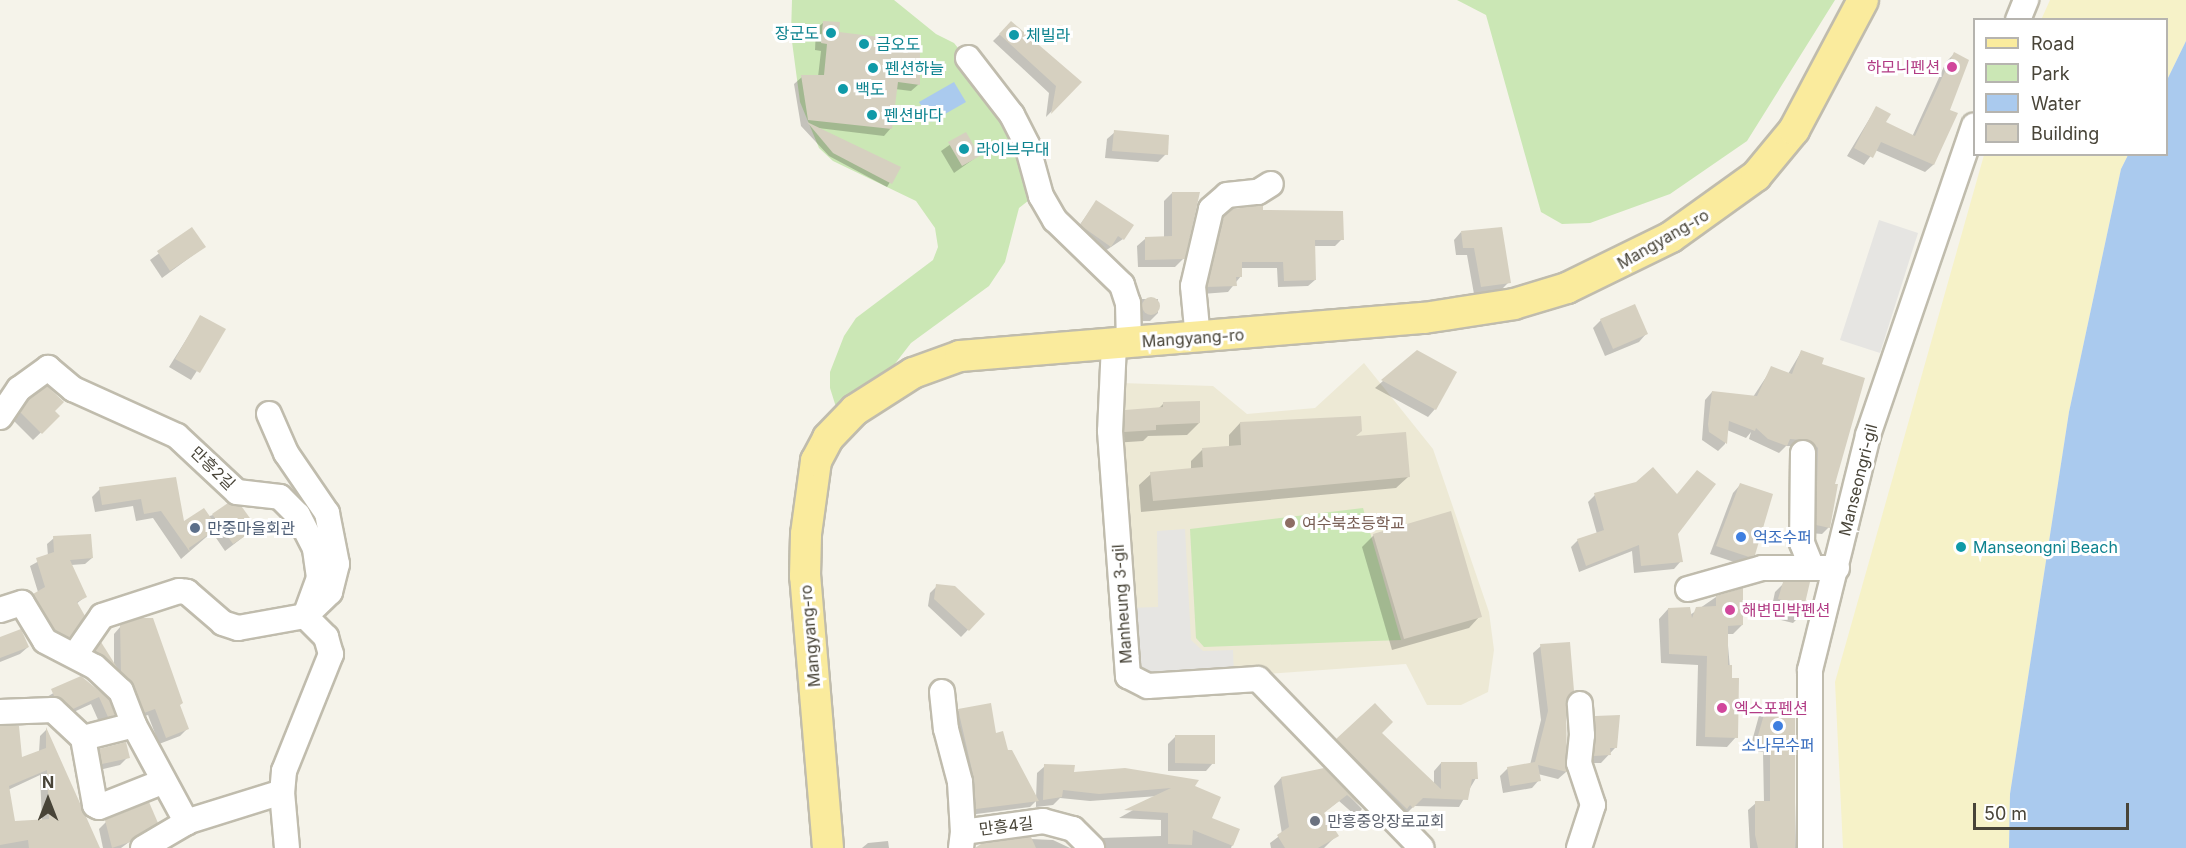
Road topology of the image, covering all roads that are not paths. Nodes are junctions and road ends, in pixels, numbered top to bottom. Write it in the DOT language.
graph roads {
  1 [pos="1863,0"];
  2 [pos="2026,0"];
  3 [pos="2019,18"];
  4 [pos="968,58"];
  5 [pos="1973,129"];
  6 [pos="1271,184"];
  7 [pos="1198,339"];
  8 [pos="1121,343"];
  9 [pos="269,414"];
  10 [pos="0,417"];
  11 [pos="1803,453"];
  12 [pos="1812,568"];
  13 [pos="1837,568"];
  14 [pos="1688,589"];
  15 [pos="0,610"];
  16 [pos="305,616"];
  17 [pos="75,655"];
  18 [pos="942,692"];
  19 [pos="1580,704"];
  20 [pos="0,712"];
  21 [pos="134,726"];
  22 [pos="83,738"];
  23 [pos="162,782"];
  24 [pos="282,792"];
  25 [pos="187,823"];
  26 [pos="962,840"];
  27 [pos="143,848"];
  28 [pos="287,848"];
  29 [pos="828,848"];
  30 [pos="1092,848"];
  31 [pos="1422,848"];
  32 [pos="1580,848"];
  33 [pos="1810,848"];
  1 -- 7 [label="main road, Mangyang-ro"];
  2 -- 3 [label="street"];
  4 -- 8 [label="street"];
  5 -- 13 [label="street, Manseongri-gil"];
  6 -- 7 [label="street"];
  7 -- 8 [label="main road, Mangyang-ro"];
  8 -- 29 [label="main road, Mangyang-ro"];
  8 -- 31 [label="street, Manheung 3-gil"];
  9 -- 16 [label="street"];
  10 -- 16 [label="street, 만흥2길"];
  11 -- 12 [label="street"];
  12 -- 13 [label="street"];
  12 -- 14 [label="street"];
  13 -- 33 [label="street, Manseongri-gil"];
  15 -- 17 [label="street"];
  16 -- 17 [label="street"];
  16 -- 24 [label="street"];
  17 -- 21 [label="street"];
  18 -- 26 [label="street"];
  19 -- 32 [label="street"];
  20 -- 22 [label="street"];
  21 -- 22 [label="street"];
  21 -- 23 [label="street"];
  22 -- 23 [label="street"];
  23 -- 25 [label="street"];
  24 -- 25 [label="street"];
  24 -- 28 [label="street"];
  25 -- 27 [label="street"];
  26 -- 30 [label="street, 만흥4길"];
}
